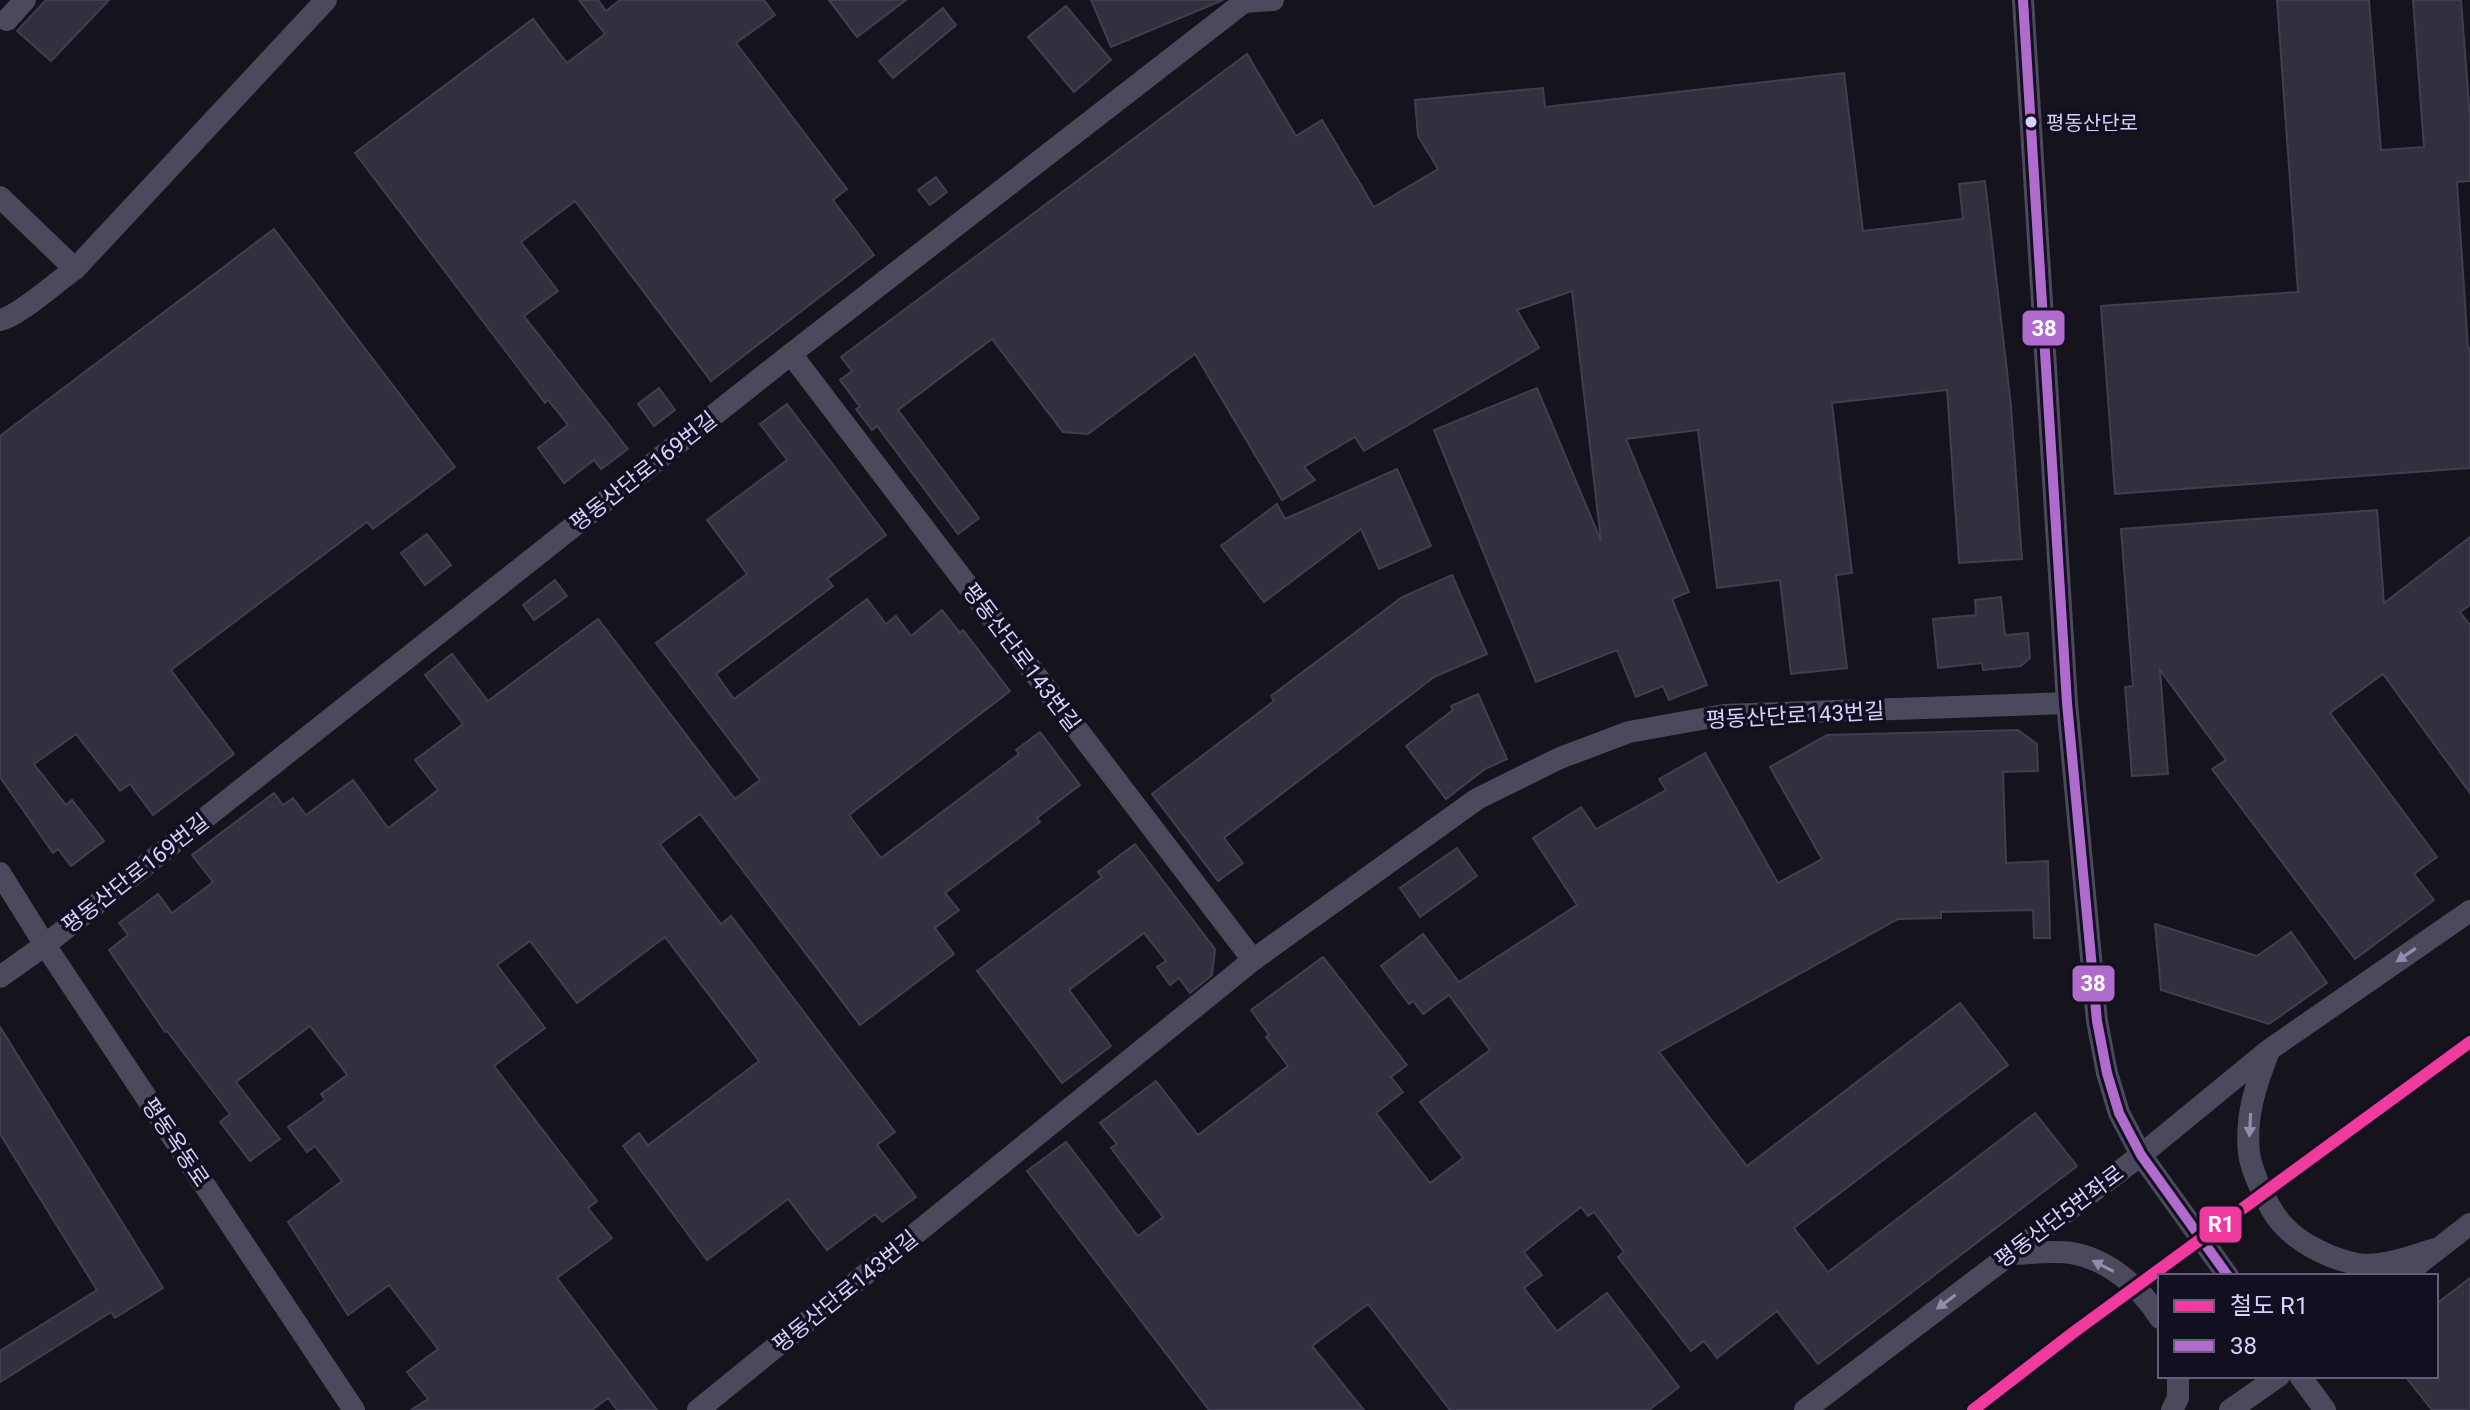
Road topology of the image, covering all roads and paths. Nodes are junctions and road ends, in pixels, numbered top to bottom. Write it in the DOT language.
graph roads {
  1 [pos="25,0"];
  2 [pos="326,0"];
  3 [pos="1273,0"];
  4 [pos="2023,0"];
  5 [pos="1244,1"];
  6 [pos="7,20"];
  7 [pos="0,197"];
  8 [pos="75,269"];
  9 [pos="0,320"];
  10 [pos="791,354"];
  11 [pos="2067,703"];
  12 [pos="0,873"];
  13 [pos="2470,911"];
  14 [pos="45,945"];
  15 [pos="1253,960"];
  16 [pos="0,977"];
  17 [pos="2269,1050"];
  18 [pos="2141,1155"];
  19 [pos="2470,1224"];
  20 [pos="2436,1249"];
  21 [pos="2008,1254"];
  22 [pos="2227,1274"];
  23 [pos="2405,1274"];
  24 [pos="2158,1316"];
  25 [pos="2178,1378"];
  26 [pos="2276,1378"];
  27 [pos="2301,1378"];
  28 [pos="354,1410"];
  29 [pos="698,1410"];
  30 [pos="1805,1410"];
  31 [pos="2172,1410"];
  32 [pos="2230,1410"];
  33 [pos="2325,1410"];
  1 -- 6 [label="street"];
  2 -- 8 [label="street"];
  3 -- 5 [label="street, 평동산단로169번길"];
  4 -- 11 [label="street"];
  5 -- 10 [label="street, 평동산단로169번길"];
  7 -- 8 [label="street"];
  8 -- 9 [label="street"];
  10 -- 14 [label="street, 평동산단로169번길"];
  10 -- 15 [label="street, 평동산단로143번길"];
  11 -- 15 [label="street, 평동산단로143번길"];
  11 -- 18 [label="street"];
  12 -- 14 [label="street, 평동옥동로"];
  13 -- 17 [label="street, 평동산단5번좌로, one-way"];
  14 -- 16 [label="street, 평동산단로169번길"];
  14 -- 28 [label="street, 평동옥동로"];
  15 -- 29 [label="street, 평동산단로143번길"];
  17 -- 18 [label="street, 평동산단5번좌로"];
  17 -- 20 [label="street, one-way"];
  18 -- 21 [label="street, 평동산단5번좌로"];
  18 -- 22 [label="street"];
  19 -- 20 [label="street"];
  20 -- 23 [label="street"];
  24 -- 21 [label="street, one-way"];
  21 -- 30 [label="street, 평동산단5번좌로, one-way"];
  25 -- 31 [label="street"];
  26 -- 32 [label="street"];
  27 -- 33 [label="street"];
}
